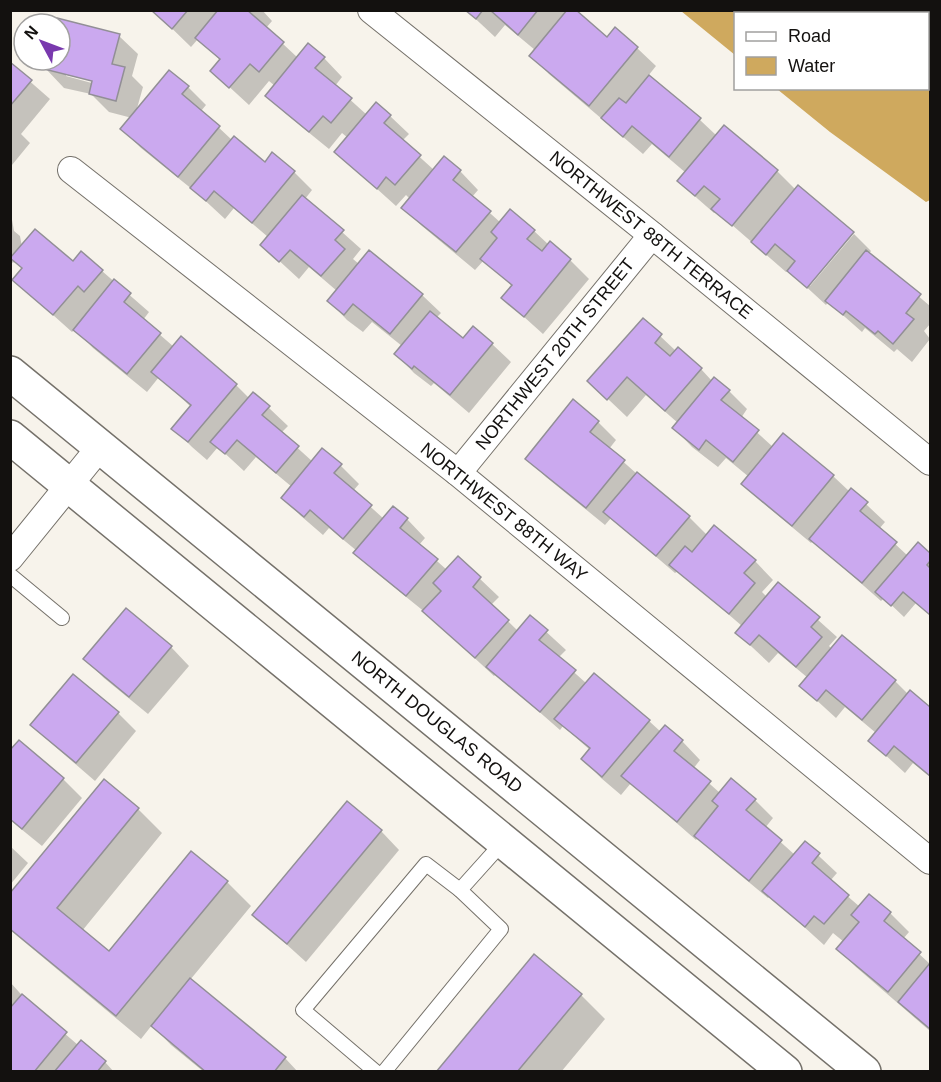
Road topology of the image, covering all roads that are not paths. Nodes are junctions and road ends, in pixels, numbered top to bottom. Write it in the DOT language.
graph roads {
  1 [pos="370,10"];
  2 [pos="71,170"];
  3 [pos="652,235"];
  4 [pos="10,373"];
  5 [pos="10,437"];
  6 [pos="100,447"];
  7 [pos="930,462"];
  8 [pos="458,473"];
  9 [pos="69,485"];
  10 [pos="10,558"];
  11 [pos="10,575"];
  12 [pos="62,618"];
  13 [pos="504,841"];
  14 [pos="930,861"];
  15 [pos="460,890"];
  16 [pos="376,1071"];
  17 [pos="384,1071"];
  18 [pos="785,1071"];
  19 [pos="864,1071"];
  1 -- 3 [label="street, NORTHWEST 88TH TERRACE"];
  2 -- 8 [label="street, NORTHWEST 88TH WAY"];
  3 -- 7 [label="street, NORTHWEST 88TH TERRACE"];
  3 -- 8 [label="street, NORTHWEST 20TH STREET"];
  4 -- 6 [label="main road, NORTH DOUGLAS ROAD"];
  5 -- 9 [label="main road"];
  6 -- 9 [label="street"];
  6 -- 19 [label="main road, NORTH DOUGLAS ROAD"];
  8 -- 14 [label="street, NORTHWEST 88TH WAY"];
  9 -- 10 [label="street"];
  9 -- 13 [label="main road"];
  11 -- 12 [label="lane"];
  13 -- 15 [label="lane"];
  13 -- 18 [label="main road"];
  15 -- 16 [label="lane"];
  15 -- 17 [label="lane"];
}
